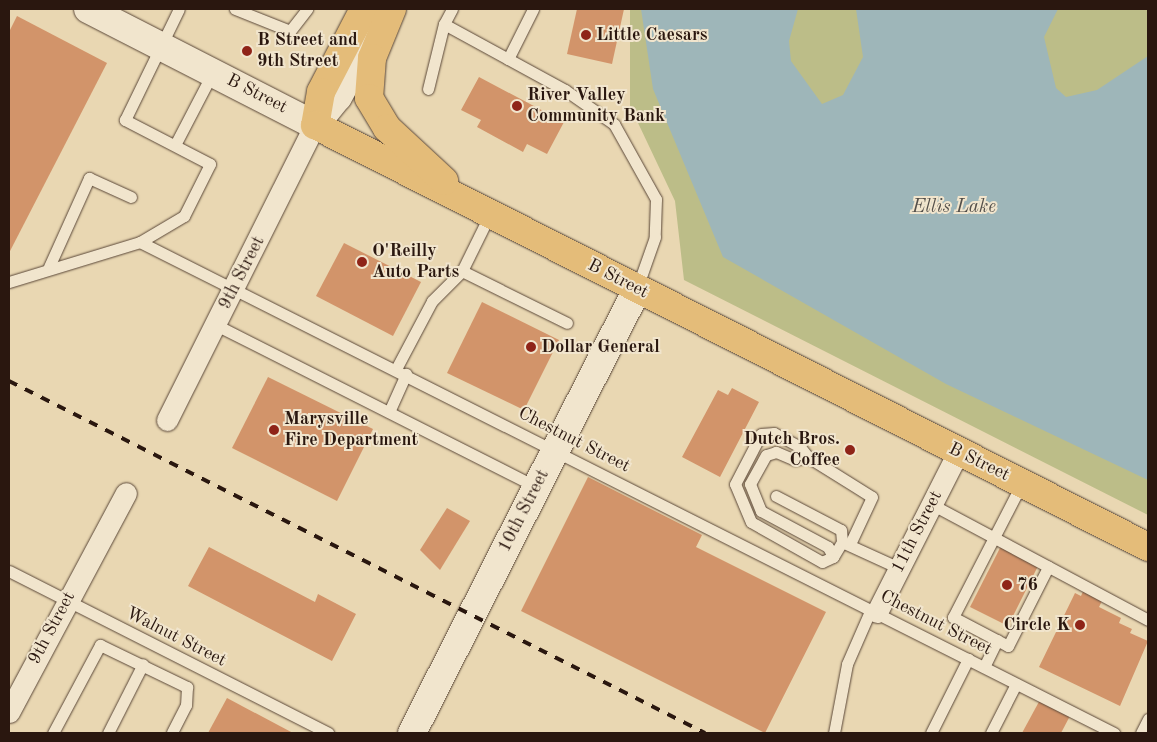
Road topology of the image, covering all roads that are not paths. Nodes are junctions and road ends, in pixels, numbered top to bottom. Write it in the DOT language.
graph roads {
  1 [pos="88,9"];
  2 [pos="179,9"];
  3 [pos="235,9"];
  4 [pos="307,9"];
  5 [pos="364,9"];
  6 [pos="390,9"];
  7 [pos="452,9"];
  8 [pos="533,9"];
  9 [pos="444,24"];
  10 [pos="160,45"];
  11 [pos="508,59"];
  12 [pos="213,72"];
  13 [pos="428,89"];
  14 [pos="315,125"];
  15 [pos="175,145"];
  16 [pos="131,197"];
  17 [pos="479,209"];
  18 [pos="140,242"];
  19 [pos="48,269"];
  20 [pos="462,271"];
  21 [pos="9,282"];
  22 [pos="236,287"];
  23 [pos="637,289"];
  24 [pos="567,323"];
  25 [pos="216,325"];
  26 [pos="396,369"];
  27 [pos="406,374"];
  28 [pos="389,412"];
  29 [pos="167,420"];
  30 [pos="555,451"];
  31 [pos="958,452"];
  32 [pos="808,458"];
  33 [pos="1022,483"];
  34 [pos="537,487"];
  35 [pos="126,493"];
  36 [pos="776,496"];
  37 [pos="931,504"];
  38 [pos="995,537"];
  39 [pos="846,543"];
  40 [pos="1148,547"];
  41 [pos="833,558"];
  42 [pos="1048,567"];
  43 [pos="899,568"];
  44 [pos="9,571"];
  45 [pos="66,600"];
  46 [pos="874,611"];
  47 [pos="1148,620"];
  48 [pos="997,640"];
  49 [pos="968,659"];
  50 [pos="143,664"];
  51 [pos="984,667"];
  52 [pos="1016,684"];
  53 [pos="9,712"];
  54 [pos="1148,720"];
  55 [pos="53,733"];
  56 [pos="108,733"];
  57 [pos="172,733"];
  58 [pos="328,733"];
  59 [pos="412,733"];
  60 [pos="834,733"];
  61 [pos="931,733"];
  62 [pos="991,733"];
  63 [pos="1114,733"];
  64 [pos="1141,733"];
  1 -- 10 [label="street, B Street"];
  2 -- 10 [label="lane"];
  3 -- 4 [label="lane"];
  5 -- 14 [label="highway, 9th Street"];
  6 -- 14 [label="street, 9th Street"];
  6 -- 17 [label="highway"];
  7 -- 9 [label="lane"];
  8 -- 11 [label="lane"];
  9 -- 11 [label="lane"];
  9 -- 13 [label="lane"];
  10 -- 12 [label="street, B Street"];
  10 -- 15 [label="lane"];
  11 -- 23 [label="lane"];
  12 -- 14 [label="street, B Street"];
  12 -- 15 [label="lane"];
  14 -- 17 [label="highway, B Street"];
  14 -- 22 [label="street, 9th Street"];
  15 -- 18 [label="lane"];
  16 -- 19 [label="lane"];
  17 -- 20 [label="lane"];
  17 -- 23 [label="highway, B Street"];
  18 -- 19 [label="lane"];
  18 -- 22 [label="lane, Chestnut Street"];
  19 -- 21 [label="lane"];
  20 -- 24 [label="lane"];
  20 -- 26 [label="lane"];
  22 -- 25 [label="street, 9th Street"];
  22 -- 26 [label="lane, Chestnut Street"];
  23 -- 30 [label="street, 10th Street"];
  23 -- 31 [label="highway, B Street"];
  25 -- 28 [label="lane"];
  25 -- 29 [label="street, 9th Street"];
  26 -- 27 [label="lane, Chestnut Street"];
  27 -- 28 [label="lane"];
  27 -- 30 [label="lane, Chestnut Street"];
  28 -- 34 [label="lane"];
  30 -- 34 [label="street, 10th Street"];
  30 -- 46 [label="lane, Chestnut Street"];
  31 -- 33 [label="highway, B Street"];
  31 -- 37 [label="street, 11th Street"];
  32 -- 39 [label="lane"];
  32 -- 41 [label="lane"];
  32 -- 41 [label="lane"];
  33 -- 38 [label="lane"];
  33 -- 40 [label="highway, B Street"];
  34 -- 59 [label="street, 10th Street"];
  35 -- 45 [label="street, 9th Street"];
  36 -- 39 [label="lane"];
  37 -- 38 [label="lane"];
  37 -- 43 [label="street, 11th Street"];
  38 -- 42 [label="lane"];
  38 -- 48 [label="lane"];
  39 -- 41 [label="lane"];
  39 -- 43 [label="lane"];
  42 -- 47 [label="lane"];
  42 -- 48 [label="lane"];
  43 -- 46 [label="street, 11th Street"];
  44 -- 45 [label="lane, Walnut Street"];
  45 -- 53 [label="street, 9th Street"];
  45 -- 58 [label="lane, Walnut Street"];
  46 -- 49 [label="lane, Chestnut Street"];
  46 -- 60 [label="lane"];
  48 -- 51 [label="lane"];
  49 -- 51 [label="lane, Chestnut Street"];
  49 -- 61 [label="lane"];
  50 -- 55 [label="lane"];
  50 -- 56 [label="lane"];
  50 -- 57 [label="lane"];
  51 -- 52 [label="lane, Chestnut Street"];
  52 -- 62 [label="lane"];
  52 -- 63 [label="lane, Chestnut Street"];
  54 -- 64 [label="lane"];
}
